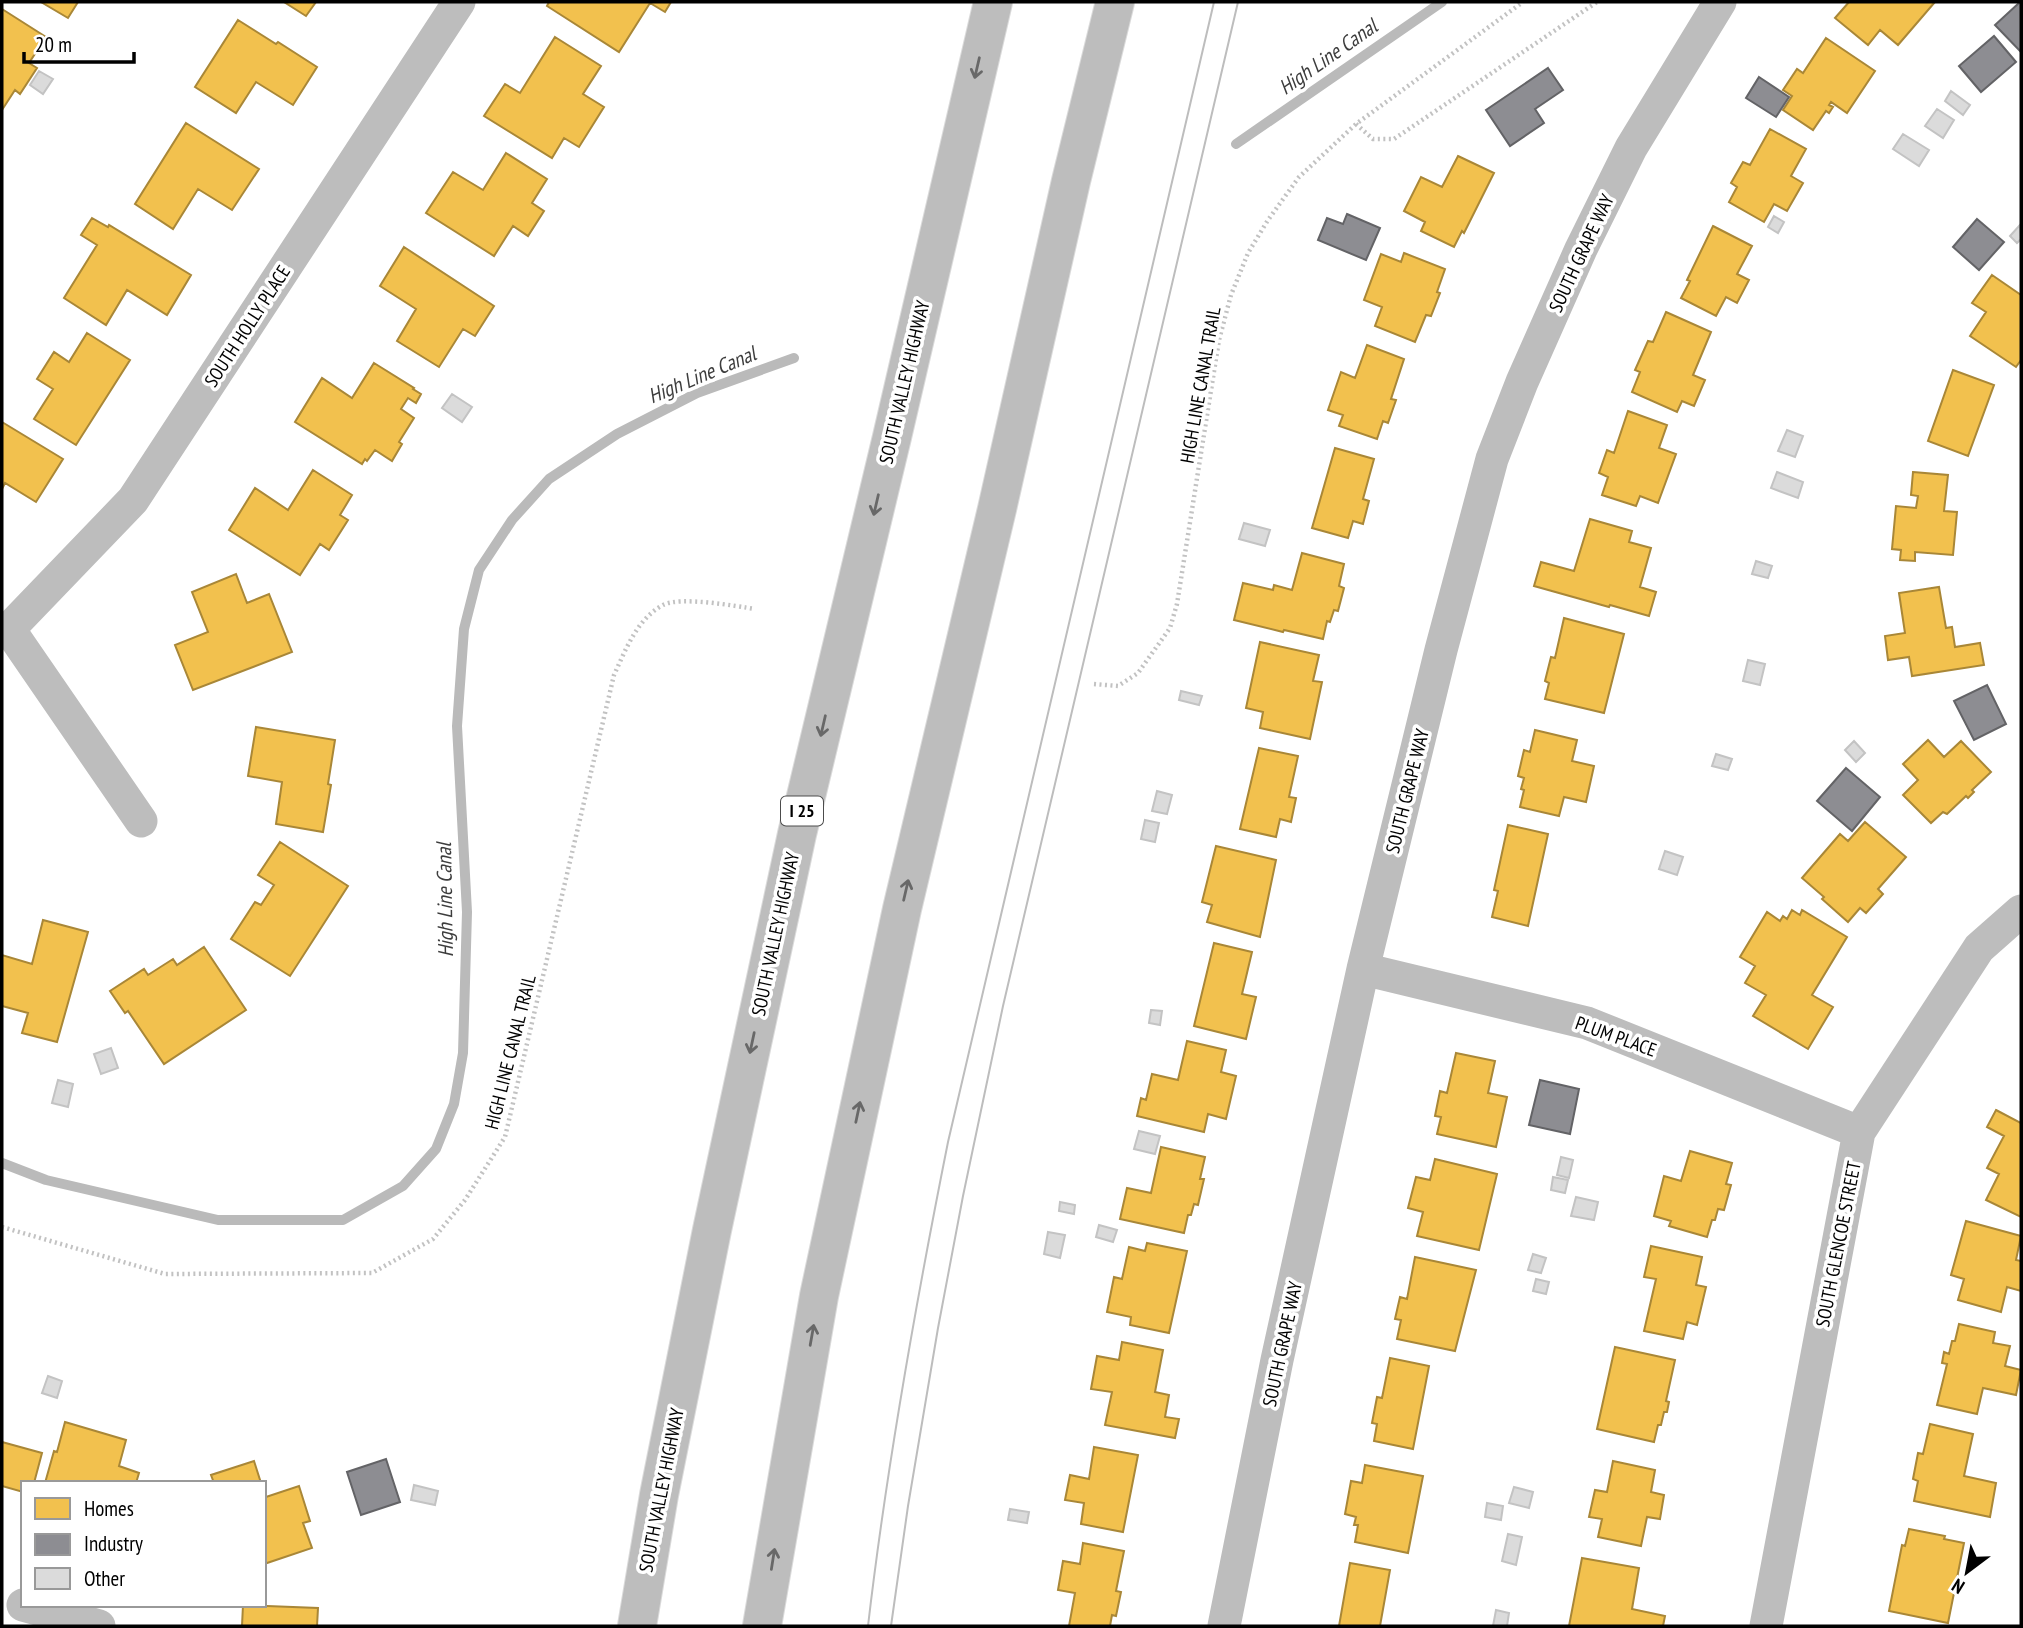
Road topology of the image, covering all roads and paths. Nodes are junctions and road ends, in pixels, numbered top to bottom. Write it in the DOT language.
graph roads {
  1 [pos="459,2"];
  2 [pos="993,2"];
  3 [pos="1115,2"];
  4 [pos="1523,2"];
  5 [pos="1597,2"];
  6 [pos="1720,2"];
  7 [pos="1356,124"];
  8 [pos="755,609"];
  9 [pos="6,631"];
  10 [pos="1094,684"];
  11 [pos="141,821"];
  12 [pos="2021,911"];
  13 [pos="1363,969"];
  14 [pos="1859,1132"];
  15 [pos="2,1227"];
  16 [pos="2,1599"];
  17 [pos="21,1604"];
  18 [pos="30,1607"];
  19 [pos="99,1626"];
  20 [pos="637,1626"];
  21 [pos="762,1626"];
  22 [pos="1224,1626"];
  23 [pos="1766,1626"];
  1 -- 9 [label="street, SOUTH HOLLY PLACE"];
  2 -- 20 [label="highway, SOUTH VALLEY HIGHWAY / I 25, one-way"];
  21 -- 3 [label="highway, one-way"];
  4 -- 7 [label="path, HIGH LINE CANAL TRAIL"];
  5 -- 7 [label="path"];
  6 -- 13 [label="street, SOUTH GRAPE WAY"];
  7 -- 10 [label="path, HIGH LINE CANAL TRAIL"];
  8 -- 15 [label="path, HIGH LINE CANAL TRAIL"];
  9 -- 11 [label="street, SOUTH HOLLY PLACE"];
  12 -- 14 [label="street, SOUTH GLENCOE STREET"];
  13 -- 14 [label="street, PLUM PLACE"];
  13 -- 22 [label="street, SOUTH GRAPE WAY"];
  14 -- 23 [label="street, SOUTH GLENCOE STREET"];
  16 -- 17 [label="street"];
  18 -- 19 [label="street"];
}
